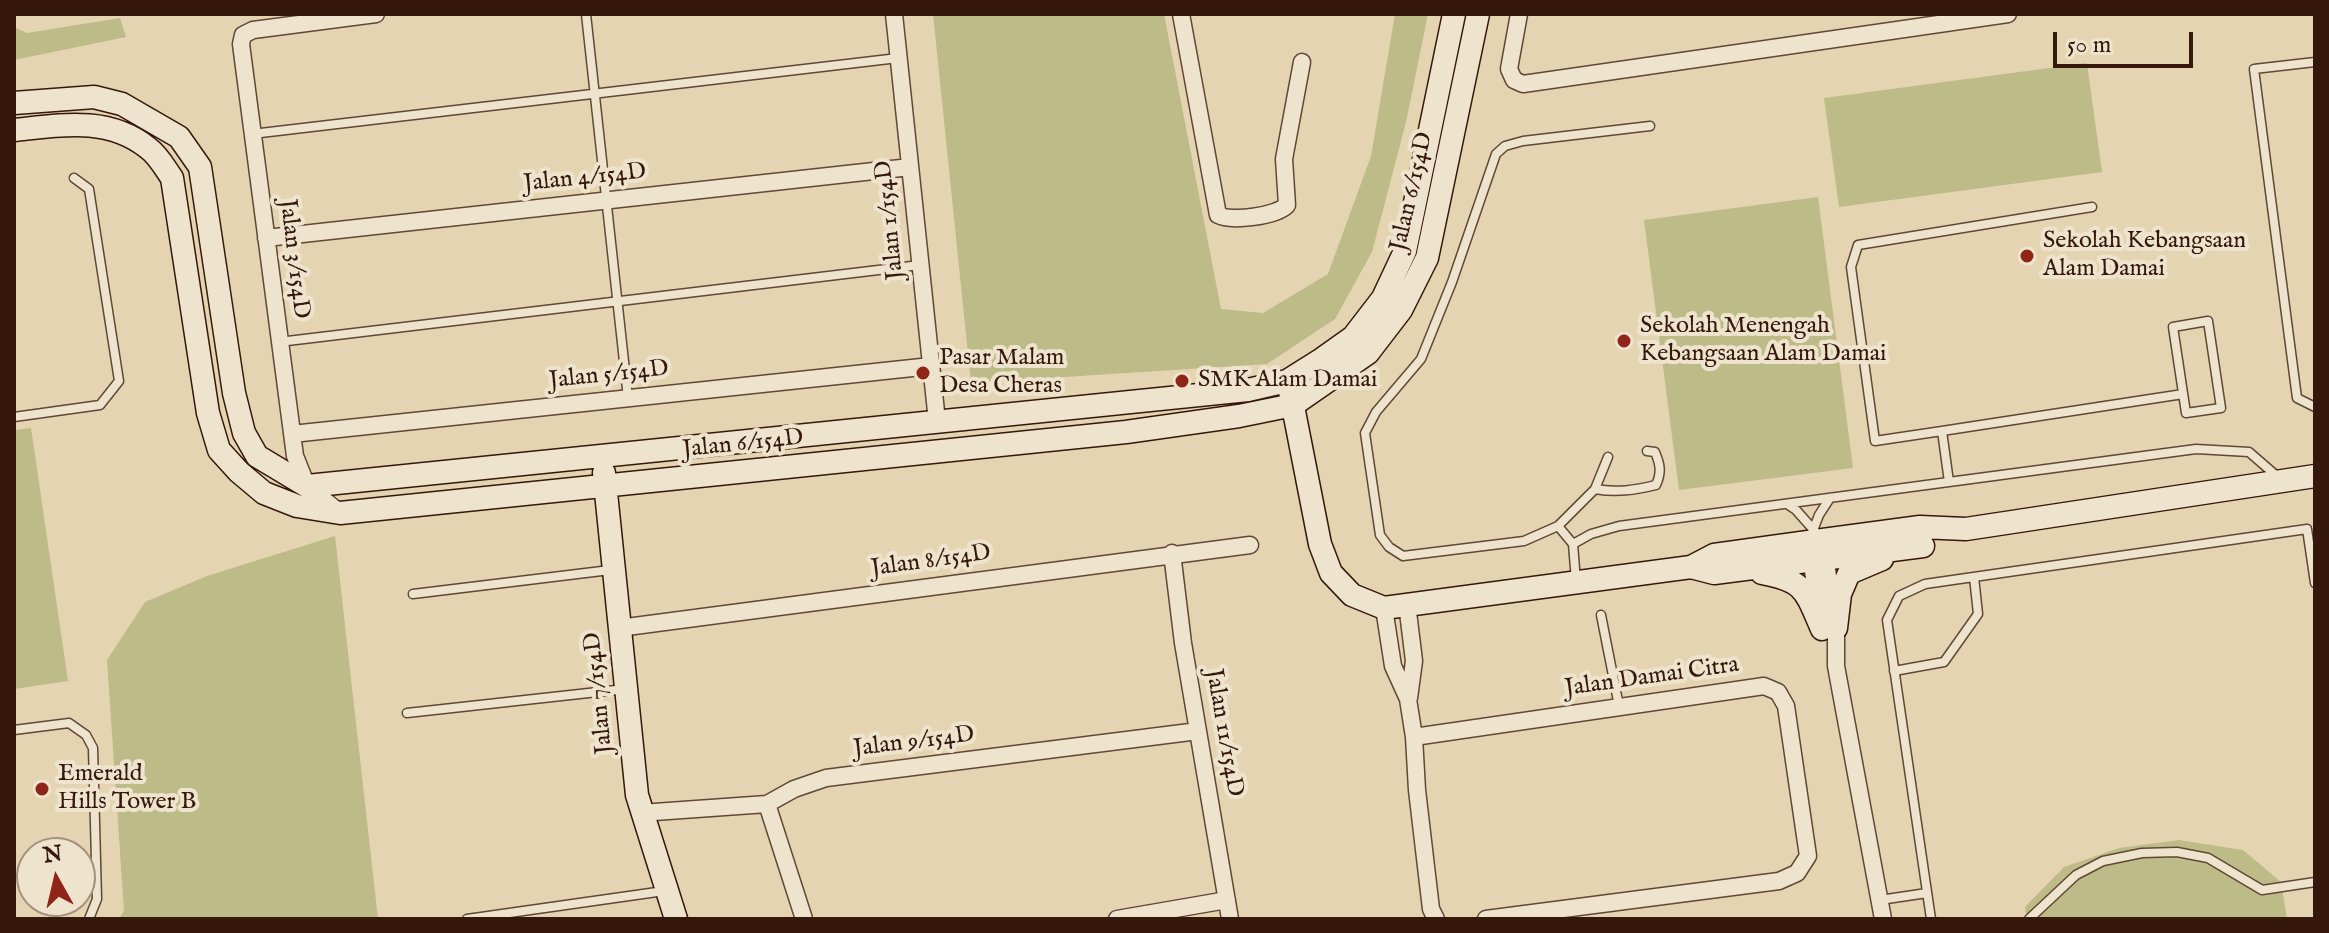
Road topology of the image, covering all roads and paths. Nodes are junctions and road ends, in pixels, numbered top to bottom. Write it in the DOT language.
graph roads {
  1 [pos="376,14"];
  2 [pos="586,14"];
  3 [pos="894,14"];
  4 [pos="1181,14"];
  5 [pos="1454,14"];
  6 [pos="1478,14"];
  7 [pos="1519,14"];
  8 [pos="2008,14"];
  9 [pos="1942,19"];
  10 [pos="898,58"];
  11 [pos="1302,62"];
  12 [pos="2315,62"];
  13 [pos="595,93"];
  14 [pos="14,103"];
  15 [pos="1650,126"];
  16 [pos="14,130"];
  17 [pos="252,134"];
  18 [pos="910,167"];
  19 [pos="74,178"];
  20 [pos="606,201"];
  21 [pos="2092,207"];
  22 [pos="266,238"];
  23 [pos="920,265"];
  24 [pos="617,300"];
  25 [pos="279,342"];
  26 [pos="931,366"];
  27 [pos="1287,381"];
  28 [pos="1317,389"];
  29 [pos="2183,394"];
  30 [pos="628,398"];
  31 [pos="1293,405"];
  32 [pos="2315,407"];
  33 [pos="1239,416"];
  34 [pos="14,417"];
  35 [pos="937,421"];
  36 [pos="1942,431"];
  37 [pos="1298,433"];
  38 [pos="292,434"];
  39 [pos="939,451"];
  40 [pos="1647,451"];
  41 [pos="602,456"];
  42 [pos="1608,457"];
  43 [pos="2315,476"];
  44 [pos="2282,481"];
  45 [pos="640,482"];
  46 [pos="1949,482"];
  47 [pos="307,486"];
  48 [pos="605,486"];
  49 [pos="1595,489"];
  50 [pos="556,491"];
  51 [pos="1830,498"];
  52 [pos="1786,504"];
  53 [pos="340,513"];
  54 [pos="608,516"];
  55 [pos="1558,526"];
  56 [pos="1966,529"];
  57 [pos="1573,544"];
  58 [pos="1250,545"];
  59 [pos="1816,546"];
  60 [pos="1923,546"];
  61 [pos="1172,553"];
  62 [pos="1691,567"];
  63 [pos="613,569"];
  64 [pos="1745,569"];
  65 [pos="1974,577"];
  66 [pos="1576,582"];
  67 [pos="2315,583"];
  68 [pos="413,594"];
  69 [pos="1407,604"];
  70 [pos="1384,608"];
  71 [pos="1601,615"];
  72 [pos="619,628"];
  73 [pos="1829,629"];
  74 [pos="1894,671"];
  75 [pos="625,689"];
  76 [pos="1408,699"];
  77 [pos="1619,706"];
  78 [pos="407,713"];
  79 [pos="14,730"];
  80 [pos="1198,731"];
  81 [pos="1414,737"];
  82 [pos="767,804"];
  83 [pos="640,813"];
  84 [pos="2315,882"];
  85 [pos="665,891"];
  86 [pos="1927,893"];
  87 [pos="1227,900"];
  88 [pos="1880,900"];
  89 [pos="89,919"];
  90 [pos="467,919"];
  91 [pos="676,919"];
  92 [pos="804,919"];
  93 [pos="1117,919"];
  94 [pos="1230,919"];
  95 [pos="1436,919"];
  96 [pos="1486,919"];
  97 [pos="1883,919"];
  98 [pos="1931,919"];
  99 [pos="2029,919"];
  1 -- 17 [label="street, Jalan 3/154D"];
  2 -- 13 [label="lane"];
  3 -- 10 [label="street, Jalan 1/154D"];
  4 -- 11 [label="street"];
  5 -- 27 [label="street, Jalan 6/154D"];
  6 -- 28 [label="street, Jalan 6/154D"];
  7 -- 9 [label="street"];
  8 -- 9 [label="street"];
  10 -- 13 [label="lane"];
  10 -- 18 [label="street, Jalan 1/154D"];
  12 -- 32 [label="lane"];
  13 -- 17 [label="lane"];
  13 -- 20 [label="lane"];
  14 -- 47 [label="street"];
  15 -- 55 [label="lane"];
  16 -- 53 [label="street, Jalan 6/154D"];
  17 -- 22 [label="street, Jalan 3/154D"];
  18 -- 20 [label="street, Jalan 4/154D"];
  18 -- 23 [label="street, Jalan 1/154D"];
  19 -- 34 [label="lane"];
  20 -- 22 [label="street, Jalan 4/154D"];
  20 -- 24 [label="lane"];
  21 -- 36 [label="lane"];
  22 -- 25 [label="street, Jalan 3/154D"];
  23 -- 24 [label="lane"];
  23 -- 26 [label="street, Jalan 1/154D"];
  24 -- 25 [label="lane"];
  24 -- 30 [label="lane"];
  25 -- 38 [label="street, Jalan 3/154D"];
  26 -- 30 [label="street, Jalan 5/154D"];
  26 -- 35 [label="street, Jalan 1/154D"];
  27 -- 31 [label="street"];
  27 -- 35 [label="street, Jalan 6/154D"];
  28 -- 31 [label="street, Jalan 6/154D"];
  28 -- 37 [label="street"];
  29 -- 29 [label="lane"];
  29 -- 36 [label="lane"];
  30 -- 38 [label="street, Jalan 5/154D"];
  31 -- 33 [label="street, Jalan 6/154D"];
  31 -- 37 [label="street"];
  33 -- 37 [label="street"];
  33 -- 39 [label="street, Jalan 6/154D"];
  35 -- 39 [label="street"];
  35 -- 41 [label="street, Jalan 6/154D"];
  36 -- 46 [label="lane"];
  37 -- 70 [label="street"];
  38 -- 47 [label="street, Jalan 3/154D"];
  39 -- 45 [label="street, Jalan 6/154D"];
  40 -- 49 [label="lane"];
  41 -- 47 [label="street, Jalan 6/154D"];
  41 -- 48 [label="street, Jalan 7/154D"];
  42 -- 49 [label="lane"];
  43 -- 44 [label="street"];
  44 -- 46 [label="lane"];
  44 -- 56 [label="street"];
  45 -- 48 [label="street, Jalan 6/154D"];
  45 -- 54 [label="street"];
  46 -- 51 [label="lane"];
  47 -- 53 [label="street"];
  48 -- 50 [label="street, Jalan 6/154D"];
  48 -- 54 [label="street, Jalan 7/154D"];
  49 -- 55 [label="lane"];
  50 -- 53 [label="street, Jalan 6/154D"];
  50 -- 54 [label="street"];
  51 -- 52 [label="lane"];
  51 -- 59 [label="lane"];
  52 -- 57 [label="lane"];
  52 -- 59 [label="lane"];
  54 -- 63 [label="street, Jalan 7/154D"];
  55 -- 57 [label="lane"];
  56 -- 59 [label="street"];
  56 -- 60 [label="street"];
  57 -- 66 [label="lane"];
  58 -- 61 [label="street, Jalan 8/154D"];
  59 -- 60 [label="street"];
  59 -- 62 [label="street"];
  59 -- 64 [label="street"];
  59 -- 73 [label="street"];
  60 -- 73 [label="street"];
  61 -- 72 [label="street, Jalan 8/154D"];
  61 -- 80 [label="street, Jalan 11/154D"];
  62 -- 64 [label="street"];
  62 -- 66 [label="street"];
  63 -- 68 [label="lane"];
  63 -- 72 [label="street, Jalan 7/154D"];
  64 -- 73 [label="street"];
  65 -- 67 [label="lane"];
  65 -- 74 [label="lane"];
  65 -- 74 [label="lane"];
  66 -- 69 [label="street"];
  69 -- 70 [label="street"];
  69 -- 76 [label="street"];
  70 -- 76 [label="street"];
  71 -- 77 [label="lane"];
  72 -- 75 [label="street, Jalan 7/154D"];
  73 -- 88 [label="street"];
  74 -- 86 [label="lane"];
  75 -- 78 [label="lane"];
  75 -- 83 [label="street, Jalan 7/154D"];
  76 -- 81 [label="street"];
  77 -- 81 [label="street, Jalan Damai Citra"];
  77 -- 96 [label="street, Jalan Damai Citra"];
  79 -- 89 [label="lane"];
  80 -- 82 [label="street, Jalan 9/154D"];
  80 -- 87 [label="street, Jalan 11/154D"];
  81 -- 95 [label="street"];
  82 -- 83 [label="street, Jalan 9/154D"];
  82 -- 92 [label="street"];
  83 -- 85 [label="street, Jalan 7/154D"];
  84 -- 99 [label="lane"];
  85 -- 90 [label="lane"];
  85 -- 91 [label="street, Jalan 7/154D"];
  86 -- 88 [label="lane"];
  86 -- 98 [label="lane"];
  87 -- 93 [label="street"];
  87 -- 94 [label="street, Jalan 11/154D"];
  88 -- 97 [label="street"];
}
